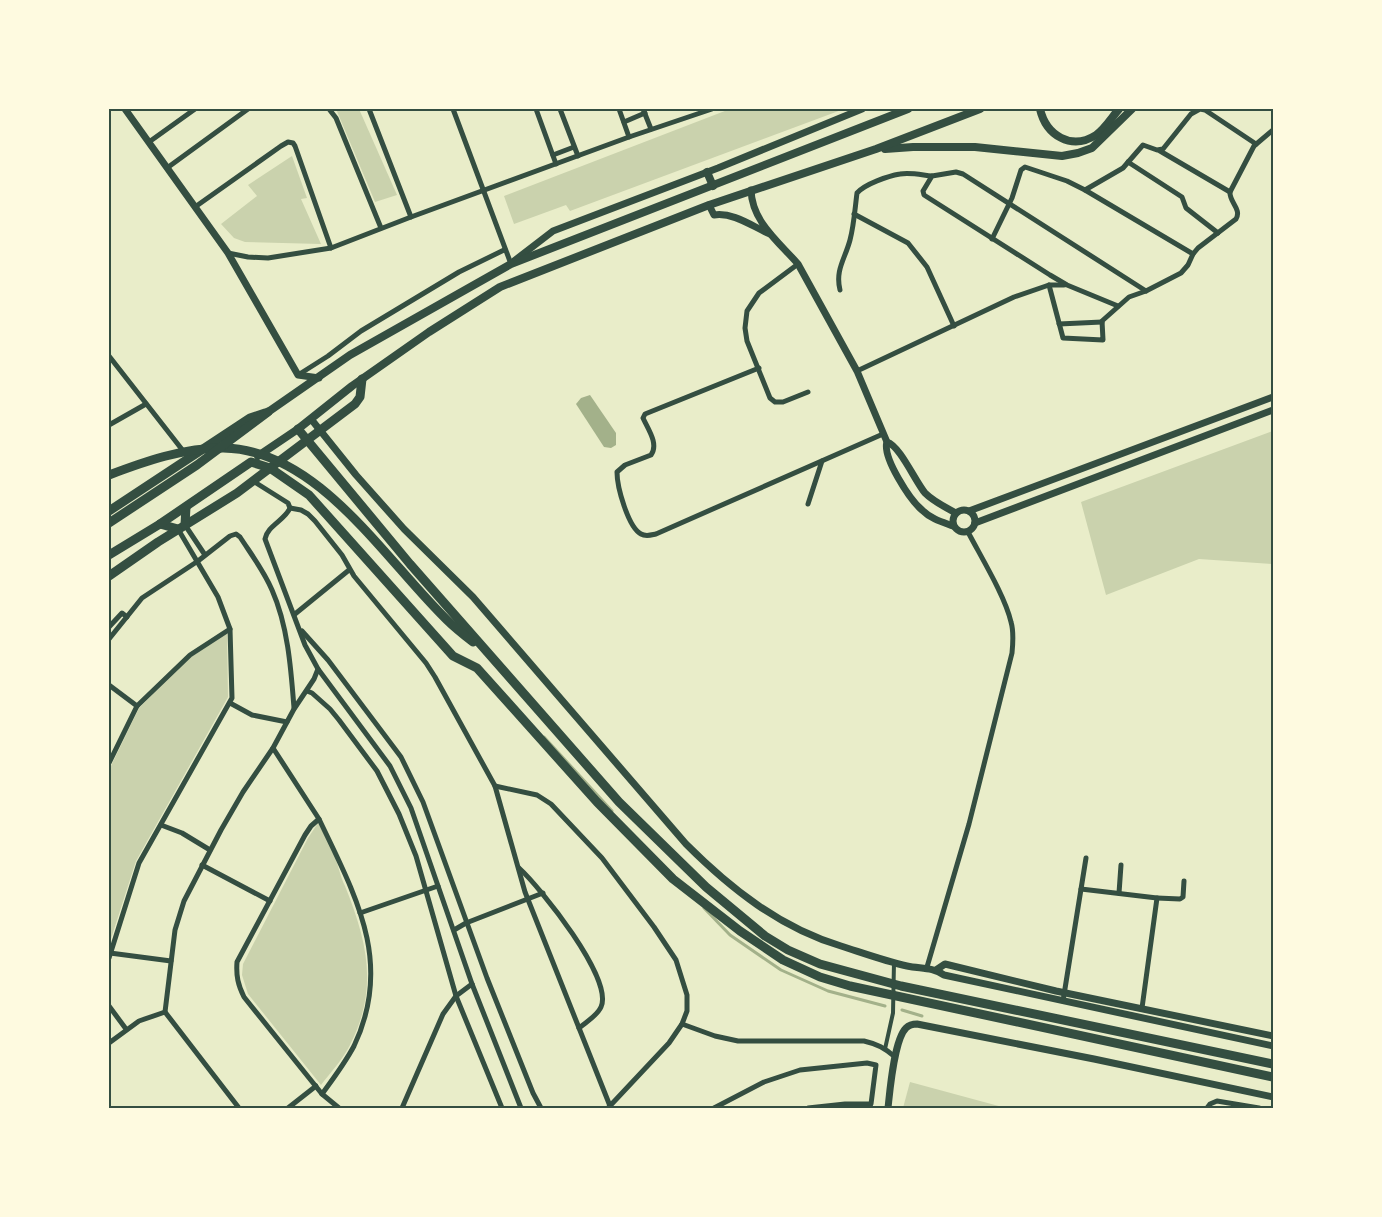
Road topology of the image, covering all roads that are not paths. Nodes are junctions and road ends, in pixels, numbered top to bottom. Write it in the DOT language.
graph roads {
  1 [pos="125,109"];
  2 [pos="195,109"];
  3 [pos="248,109"];
  4 [pos="328,109"];
  5 [pos="369,109"];
  6 [pos="453,109"];
  7 [pos="536,109"];
  8 [pos="560,109"];
  9 [pos="619,109"];
  10 [pos="709,109"];
  11 [pos="862,109"];
  12 [pos="908,109"];
  13 [pos="980,109"];
  14 [pos="1040,109"];
  15 [pos="1119,109"];
  16 [pos="1132,109"];
  17 [pos="644,111"];
  18 [pos="893,112"];
  19 [pos="624,122"];
  20 [pos="651,129"];
  21 [pos="1273,130"];
  22 [pos="629,137"];
  23 [pos="149,142"];
  24 [pos="1257,142"];
  25 [pos="574,147"];
  26 [pos="876,149"];
  27 [pos="1160,151"];
  28 [pos="552,155"];
  29 [pos="578,156"];
  30 [pos="1128,162"];
  31 [pos="556,164"];
  32 [pos="167,168"];
  33 [pos="707,172"];
  34 [pos="932,176"];
  35 [pos="713,186"];
  36 [pos="484,190"];
  37 [pos="751,190"];
  38 [pos="1086,190"];
  39 [pos="1230,192"];
  40 [pos="1010,203"];
  41 [pos="709,205"];
  42 [pos="195,207"];
  43 [pos="854,214"];
  44 [pos="411,217"];
  45 [pos="381,228"];
  46 [pos="1218,233"];
  47 [pos="770,235"];
  48 [pos="992,239"];
  49 [pos="331,248"];
  50 [pos="504,250"];
  51 [pos="228,253"];
  52 [pos="1193,254"];
  53 [pos="511,264"];
  54 [pos="798,264"];
  55 [pos="1049,285"];
  56 [pos="1067,285"];
  57 [pos="840,290"];
  58 [pos="1146,291"];
  59 [pos="1118,306"];
  60 [pos="1102,321"];
  61 [pos="1059,324"];
  62 [pos="954,326"];
  63 [pos="109,356"];
  64 [pos="758,368"];
  65 [pos="857,371"];
  66 [pos="298,374"];
  67 [pos="320,378"];
  68 [pos="362,379"];
  69 [pos="808,392"];
  70 [pos="1273,397"];
  71 [pos="146,404"];
  72 [pos="1254,404"];
  73 [pos="1273,410"];
  74 [pos="268,412"];
  75 [pos="1259,416"];
  76 [pos="311,419"];
  77 [pos="109,426"];
  78 [pos="298,429"];
  79 [pos="320,430"];
  80 [pos="883,434"];
  81 [pos="307,440"];
  82 [pos="887,442"];
  83 [pos="188,459"];
  84 [pos="822,461"];
  85 [pos="251,462"];
  86 [pos="270,468"];
  87 [pos="109,475"];
  88 [pos="253,481"];
  89 [pos="808,504"];
  90 [pos="186,507"];
  91 [pos="290,508"];
  92 [pos="969,510"];
  93 [pos="109,511"];
  94 [pos="956,513"];
  95 [pos="109,523"];
  96 [pos="975,523"];
  97 [pos="160,524"];
  98 [pos="954,526"];
  99 [pos="182,527"];
  100 [pos="968,532"];
  101 [pos="109,555"];
  102 [pos="205,555"];
  103 [pos="198,561"];
  104 [pos="349,570"];
  105 [pos="109,576"];
  106 [pos="295,614"];
  107 [pos="127,617"];
  108 [pos="109,626"];
  109 [pos="230,629"];
  110 [pos="300,629"];
  111 [pos="109,639"];
  112 [pos="494,659"];
  113 [pos="318,669"];
  114 [pos="109,685"];
  115 [pos="307,691"];
  116 [pos="230,703"];
  117 [pos="137,706"];
  118 [pos="294,709"];
  119 [pos="287,722"];
  120 [pos="274,748"];
  121 [pos="109,762"];
  122 [pos="495,786"];
  123 [pos="319,819"];
  124 [pos="161,825"];
  125 [pos="210,850"];
  126 [pos="1086,858"];
  127 [pos="202,865"];
  128 [pos="1122,865"];
  129 [pos="518,867"];
  130 [pos="1184,881"];
  131 [pos="438,886"];
  132 [pos="1082,889"];
  133 [pos="426,891"];
  134 [pos="543,893"];
  135 [pos="1119,893"];
  136 [pos="1156,898"];
  137 [pos="527,899"];
  138 [pos="270,901"];
  139 [pos="360,913"];
  140 [pos="466,923"];
  141 [pos="454,930"];
  142 [pos="110,955"];
  143 [pos="171,961"];
  144 [pos="894,962"];
  145 [pos="927,968"];
  146 [pos="936,970"];
  147 [pos="472,984"];
  148 [pos="1065,992"];
  149 [pos="456,996"];
  150 [pos="1063,1001"];
  151 [pos="109,1006"];
  152 [pos="1142,1008"];
  153 [pos="165,1012"];
  154 [pos="682,1024"];
  155 [pos="579,1028"];
  156 [pos="126,1029"];
  157 [pos="1273,1036"];
  158 [pos="109,1043"];
  159 [pos="1273,1046"];
  160 [pos="885,1049"];
  161 [pos="895,1057"];
  162 [pos="1273,1064"];
  163 [pos="1273,1077"];
  164 [pos="316,1086"];
  165 [pos="322,1094"];
  166 [pos="1273,1098"];
  167 [pos="609,1107"];
  168 [pos="239,1108"];
  169 [pos="288,1108"];
  170 [pos="338,1108"];
  171 [pos="402,1108"];
  172 [pos="502,1108"];
  173 [pos="521,1108"];
  174 [pos="541,1108"];
  175 [pos="714,1108"];
  176 [pos="808,1108"];
  177 [pos="888,1108"];
  178 [pos="1207,1108"];
  179 [pos="1259,1108"];
  1 -- 23 [label="street"];
  2 -- 23 [label="street"];
  3 -- 32 [label="street"];
  4 -- 45 [label="street"];
  5 -- 44 [label="street"];
  6 -- 36 [label="street"];
  7 -- 28 [label="street"];
  8 -- 25 [label="street"];
  9 -- 19 [label="street"];
  10 -- 20 [label="street"];
  11 -- 33 [label="street"];
  12 -- 18 [label="main road"];
  13 -- 26 [label="main road"];
  14 -- 15 [label="main road"];
  16 -- 26 [label="main road"];
  17 -- 19 [label="street"];
  17 -- 20 [label="street"];
  18 -- 35 [label="main road"];
  19 -- 22 [label="street"];
  20 -- 22 [label="street"];
  21 -- 24 [label="street"];
  22 -- 29 [label="street"];
  23 -- 32 [label="street"];
  24 -- 27 [label="street"];
  24 -- 39 [label="street"];
  25 -- 28 [label="street"];
  25 -- 29 [label="street"];
  26 -- 37 [label="main road"];
  27 -- 30 [label="street"];
  27 -- 39 [label="street"];
  28 -- 31 [label="street"];
  29 -- 31 [label="street"];
  30 -- 38 [label="street"];
  30 -- 46 [label="street"];
  31 -- 36 [label="street"];
  32 -- 42 [label="street"];
  33 -- 35 [label="main road"];
  33 -- 53 [label="street"];
  34 -- 40 [label="street"];
  34 -- 43 [label="street"];
  34 -- 48 [label="street"];
  35 -- 53 [label="main road"];
  36 -- 44 [label="street"];
  36 -- 50 [label="street"];
  37 -- 41 [label="main road"];
  37 -- 47 [label="street"];
  38 -- 40 [label="street"];
  38 -- 52 [label="street"];
  39 -- 46 [label="street"];
  40 -- 48 [label="street"];
  40 -- 58 [label="street"];
  41 -- 47 [label="street"];
  41 -- 68 [label="main road"];
  42 -- 49 [label="street"];
  42 -- 51 [label="street"];
  43 -- 57 [label="street"];
  43 -- 62 [label="street"];
  44 -- 45 [label="street"];
  45 -- 49 [label="street"];
  46 -- 52 [label="street"];
  47 -- 54 [label="street"];
  48 -- 56 [label="street"];
  49 -- 51 [label="street"];
  50 -- 53 [label="street"];
  50 -- 66 [label="street"];
  51 -- 66 [label="street"];
  52 -- 58 [label="street"];
  53 -- 67 [label="main road"];
  54 -- 64 [label="street"];
  54 -- 65 [label="street"];
  55 -- 56 [label="street"];
  55 -- 61 [label="street"];
  55 -- 62 [label="street"];
  56 -- 59 [label="street"];
  58 -- 59 [label="street"];
  59 -- 60 [label="street"];
  60 -- 61 [label="street"];
  60 -- 61 [label="street"];
  62 -- 65 [label="street"];
  63 -- 71 [label="street"];
  64 -- 69 [label="street"];
  64 -- 84 [label="street"];
  65 -- 80 [label="street"];
  66 -- 67 [label="street"];
  67 -- 74 [label="main road"];
  68 -- 76 [label="main road"];
  68 -- 79 [label="main road"];
  70 -- 72 [label="street"];
  71 -- 77 [label="street"];
  71 -- 83 [label="street"];
  72 -- 75 [label="street"];
  72 -- 92 [label="street"];
  73 -- 75 [label="street"];
  74 -- 83 [label="main road"];
  74 -- 95 [label="main road"];
  75 -- 96 [label="street"];
  76 -- 78 [label="main road"];
  76 -- 79 [label="street"];
  78 -- 81 [label="main road"];
  78 -- 85 [label="main road"];
  79 -- 81 [label="main road"];
  79 -- 144 [label="street"];
  80 -- 82 [label="street"];
  80 -- 84 [label="street"];
  81 -- 86 [label="main road"];
  81 -- 112 [label="main road"];
  82 -- 94 [label="street"];
  82 -- 98 [label="street"];
  83 -- 93 [label="main road"];
  84 -- 89 [label="street"];
  85 -- 86 [label="main road"];
  85 -- 90 [label="main road"];
  86 -- 88 [label="main road"];
  86 -- 163 [label="main road"];
  87 -- 112 [label="main road"];
  88 -- 91 [label="street"];
  88 -- 99 [label="main road"];
  90 -- 97 [label="main road"];
  90 -- 99 [label="main road"];
  91 -- 104 [label="street"];
  91 -- 106 [label="street"];
  92 -- 94 [label="street"];
  92 -- 96 [label="street"];
  94 -- 98 [label="street"];
  96 -- 100 [label="street"];
  97 -- 99 [label="main road"];
  97 -- 101 [label="main road"];
  98 -- 100 [label="street"];
  99 -- 102 [label="street"];
  99 -- 103 [label="street"];
  99 -- 105 [label="main road"];
  100 -- 145 [label="street"];
  102 -- 103 [label="street"];
  102 -- 118 [label="street"];
  103 -- 107 [label="street"];
  103 -- 109 [label="street"];
  104 -- 106 [label="street"];
  104 -- 122 [label="street"];
  106 -- 110 [label="street"];
  107 -- 108 [label="street"];
  107 -- 111 [label="street"];
  109 -- 116 [label="street"];
  109 -- 117 [label="street"];
  110 -- 113 [label="street"];
  110 -- 140 [label="street"];
  112 -- 162 [label="main road"];
  113 -- 115 [label="street"];
  113 -- 131 [label="street"];
  114 -- 117 [label="street"];
  115 -- 118 [label="street"];
  115 -- 133 [label="street"];
  116 -- 119 [label="street"];
  116 -- 124 [label="street"];
  117 -- 121 [label="street"];
  118 -- 119 [label="street"];
  119 -- 120 [label="street"];
  120 -- 123 [label="street"];
  120 -- 125 [label="street"];
  122 -- 129 [label="street"];
  122 -- 154 [label="street"];
  123 -- 138 [label="street"];
  123 -- 139 [label="street"];
  124 -- 125 [label="street"];
  124 -- 142 [label="street"];
  125 -- 127 [label="street"];
  126 -- 132 [label="street"];
  127 -- 138 [label="street"];
  127 -- 143 [label="street"];
  128 -- 135 [label="street"];
  129 -- 134 [label="street"];
  129 -- 137 [label="street"];
  130 -- 136 [label="street"];
  131 -- 133 [label="street"];
  131 -- 141 [label="street"];
  132 -- 135 [label="street"];
  132 -- 148 [label="street"];
  133 -- 139 [label="street"];
  133 -- 149 [label="street"];
  134 -- 137 [label="street"];
  134 -- 155 [label="street"];
  135 -- 136 [label="street"];
  136 -- 152 [label="street"];
  137 -- 140 [label="street"];
  137 -- 155 [label="street"];
  138 -- 164 [label="street"];
  139 -- 165 [label="street"];
  140 -- 141 [label="street"];
  140 -- 174 [label="street"];
  141 -- 147 [label="street"];
  142 -- 143 [label="street"];
  143 -- 153 [label="street"];
  144 -- 145 [label="street"];
  144 -- 160 [label="street"];
  145 -- 146 [label="street"];
  146 -- 148 [label="street"];
  146 -- 150 [label="street"];
  147 -- 149 [label="street"];
  147 -- 173 [label="street"];
  148 -- 150 [label="street"];
  148 -- 152 [label="street"];
  149 -- 171 [label="street"];
  149 -- 172 [label="street"];
  150 -- 159 [label="street"];
  151 -- 156 [label="street"];
  152 -- 157 [label="street"];
  153 -- 156 [label="street"];
  153 -- 168 [label="street"];
  154 -- 160 [label="street"];
  154 -- 167 [label="street"];
  155 -- 167 [label="street"];
  156 -- 158 [label="street"];
  160 -- 161 [label="street"];
  161 -- 166 [label="street"];
  161 -- 177 [label="street"];
  164 -- 165 [label="street"];
  164 -- 169 [label="street"];
  165 -- 170 [label="street"];
  175 -- 176 [label="street"];
  178 -- 179 [label="street"];
}
